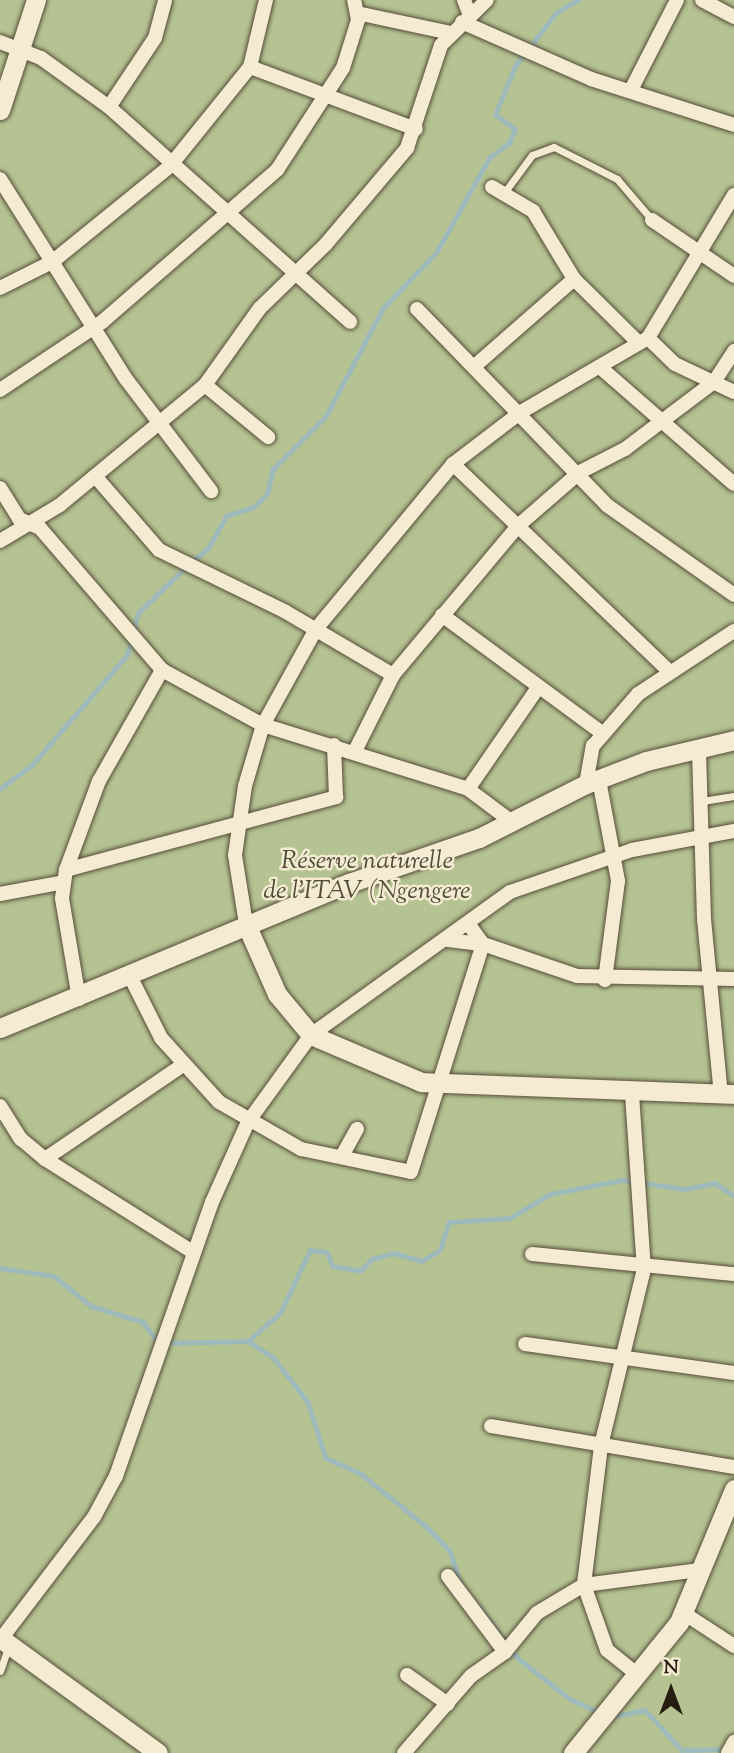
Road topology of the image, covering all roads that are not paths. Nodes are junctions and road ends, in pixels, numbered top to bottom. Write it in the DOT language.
graph roads {
  1 [pos="36,0"];
  2 [pos="165,0"];
  3 [pos="266,0"];
  4 [pos="487,0"];
  5 [pos="677,0"];
  6 [pos="702,0"];
  7 [pos="355,6"];
  8 [pos="465,12"];
  9 [pos="734,17"];
  10 [pos="450,33"];
  11 [pos="0,43"];
  12 [pos="25,48"];
  13 [pos="250,67"];
  14 [pos="632,88"];
  15 [pos="327,97"];
  16 [pos="109,107"];
  17 [pos="0,110"];
  18 [pos="734,125"];
  19 [pos="416,130"];
  20 [pos="170,166"];
  21 [pos="0,179"];
  22 [pos="498,190"];
  23 [pos="734,195"];
  24 [pos="228,217"];
  25 [pos="652,220"];
  26 [pos="702,256"];
  27 [pos="52,262"];
  28 [pos="292,275"];
  29 [pos="734,276"];
  30 [pos="574,279"];
  31 [pos="0,288"];
  32 [pos="417,309"];
  33 [pos="350,322"];
  34 [pos="94,329"];
  35 [pos="643,341"];
  36 [pos="734,351"];
  37 [pos="477,364"];
  38 [pos="601,368"];
  39 [pos="714,382"];
  40 [pos="205,385"];
  41 [pos="0,390"];
  42 [pos="734,392"];
  43 [pos="521,412"];
  44 [pos="161,423"];
  45 [pos="660,424"];
  46 [pos="268,437"];
  47 [pos="453,464"];
  48 [pos="580,472"];
  49 [pos="94,476"];
  50 [pos="734,484"];
  51 [pos="0,488"];
  52 [pos="211,491"];
  53 [pos="30,524"];
  54 [pos="519,525"];
  55 [pos="0,541"];
  56 [pos="734,595"];
  57 [pos="442,615"];
  58 [pos="316,629"];
  59 [pos="734,631"];
  60 [pos="162,670"];
  61 [pos="668,670"];
  62 [pos="393,675"];
  63 [pos="537,690"];
  64 [pos="262,725"];
  65 [pos="602,733"];
  66 [pos="734,740"];
  67 [pos="334,745"];
  68 [pos="355,751"];
  69 [pos="699,751"];
  70 [pos="593,782"];
  71 [pos="468,789"];
  72 [pos="734,796"];
  73 [pos="702,801"];
  74 [pos="512,822"];
  75 [pos="236,826"];
  76 [pos="734,831"];
  77 [pos="706,837"];
  78 [pos="615,855"];
  79 [pos="65,876"];
  80 [pos="0,894"];
  81 [pos="246,924"];
  82 [pos="468,925"];
  83 [pos="447,940"];
  84 [pos="484,944"];
  85 [pos="131,978"];
  86 [pos="605,979"];
  87 [pos="734,979"];
  88 [pos="709,982"];
  89 [pos="79,999"];
  90 [pos="0,1028"];
  91 [pos="311,1035"];
  92 [pos="183,1065"];
  93 [pos="440,1082"];
  94 [pos="632,1094"];
  95 [pos="728,1094"];
  96 [pos="0,1106"];
  97 [pos="248,1122"];
  98 [pos="357,1129"];
  99 [pos="342,1156"];
  100 [pos="45,1160"];
  101 [pos="191,1251"];
  102 [pos="532,1254"];
  103 [pos="644,1269"];
  104 [pos="734,1274"];
  105 [pos="525,1344"];
  106 [pos="627,1355"];
  107 [pos="734,1373"];
  108 [pos="491,1426"];
  109 [pos="601,1446"];
  110 [pos="734,1467"];
  111 [pos="734,1489"];
  112 [pos="700,1570"];
  113 [pos="448,1576"];
  114 [pos="584,1585"];
  115 [pos="682,1612"];
  116 [pos="4,1640"];
  117 [pos="734,1646"];
  118 [pos="510,1647"];
  119 [pos="0,1671"];
  120 [pos="407,1675"];
  121 [pos="638,1675"];
  122 [pos="448,1704"];
  123 [pos="734,1742"];
  124 [pos="146,1750"];
  125 [pos="404,1753"];
  126 [pos="573,1753"];
  127 [pos="728,1753"];
  1 -- 12 [label="street"];
  2 -- 16 [label="street"];
  3 -- 13 [label="street"];
  4 -- 8 [label="street"];
  5 -- 14 [label="street"];
  6 -- 9 [label="street"];
  7 -- 10 [label="street"];
  7 -- 15 [label="street"];
  8 -- 10 [label="street"];
  8 -- 14 [label="street"];
  10 -- 19 [label="street"];
  11 -- 12 [label="street"];
  12 -- 16 [label="street"];
  12 -- 17 [label="street"];
  13 -- 15 [label="street"];
  13 -- 20 [label="street"];
  14 -- 18 [label="street"];
  15 -- 19 [label="street"];
  15 -- 24 [label="street"];
  16 -- 20 [label="street"];
  19 -- 28 [label="street"];
  20 -- 24 [label="street"];
  20 -- 27 [label="street"];
  21 -- 27 [label="street"];
  22 -- 25 [label="lane"];
  22 -- 30 [label="street"];
  23 -- 26 [label="street"];
  24 -- 28 [label="street"];
  24 -- 34 [label="street"];
  25 -- 26 [label="street"];
  26 -- 29 [label="street"];
  26 -- 35 [label="street"];
  27 -- 31 [label="street"];
  27 -- 34 [label="street"];
  28 -- 33 [label="street"];
  28 -- 40 [label="street"];
  30 -- 35 [label="street"];
  30 -- 37 [label="street"];
  32 -- 37 [label="street"];
  34 -- 41 [label="street"];
  34 -- 44 [label="street"];
  35 -- 38 [label="street"];
  35 -- 39 [label="street"];
  36 -- 39 [label="street"];
  37 -- 43 [label="street"];
  38 -- 43 [label="street"];
  38 -- 45 [label="street"];
  39 -- 42 [label="street"];
  39 -- 45 [label="street"];
  40 -- 44 [label="street"];
  40 -- 46 [label="street"];
  43 -- 47 [label="street"];
  43 -- 48 [label="street"];
  44 -- 49 [label="street"];
  44 -- 52 [label="street"];
  45 -- 48 [label="street"];
  45 -- 50 [label="street"];
  47 -- 54 [label="street"];
  47 -- 58 [label="street"];
  48 -- 54 [label="street"];
  48 -- 56 [label="street"];
  49 -- 53 [label="street"];
  49 -- 58 [label="street"];
  51 -- 53 [label="street"];
  53 -- 55 [label="street"];
  53 -- 60 [label="street"];
  54 -- 57 [label="street"];
  54 -- 61 [label="street"];
  57 -- 62 [label="street"];
  57 -- 63 [label="street"];
  58 -- 62 [label="street"];
  58 -- 64 [label="street"];
  59 -- 61 [label="street"];
  60 -- 64 [label="street"];
  60 -- 79 [label="street"];
  61 -- 65 [label="street"];
  62 -- 68 [label="street"];
  63 -- 65 [label="street"];
  63 -- 71 [label="street"];
  64 -- 67 [label="street"];
  64 -- 75 [label="street"];
  65 -- 70 [label="street"];
  66 -- 69 [label="street"];
  67 -- 68 [label="street"];
  67 -- 75 [label="street"];
  68 -- 71 [label="street"];
  69 -- 70 [label="street"];
  69 -- 73 [label="street"];
  70 -- 74 [label="street"];
  70 -- 78 [label="street"];
  71 -- 74 [label="street"];
  72 -- 73 [label="lane"];
  73 -- 77 [label="street"];
  74 -- 81 [label="street"];
  75 -- 79 [label="street"];
  75 -- 81 [label="street"];
  76 -- 77 [label="street"];
  77 -- 78 [label="street"];
  77 -- 88 [label="street"];
  78 -- 82 [label="street"];
  78 -- 86 [label="street"];
  79 -- 80 [label="street"];
  79 -- 89 [label="street"];
  81 -- 85 [label="street"];
  81 -- 91 [label="street"];
  82 -- 83 [label="street"];
  82 -- 84 [label="street"];
  83 -- 84 [label="street"];
  83 -- 91 [label="street"];
  84 -- 86 [label="street"];
  84 -- 93 [label="street"];
  85 -- 89 [label="street"];
  85 -- 92 [label="street"];
  86 -- 88 [label="street"];
  87 -- 88 [label="street"];
  88 -- 95 [label="street"];
  89 -- 90 [label="street"];
  91 -- 93 [label="street"];
  91 -- 97 [label="street"];
  92 -- 97 [label="street"];
  92 -- 100 [label="street"];
  93 -- 94 [label="street"];
  93 -- 99 [label="street"];
  94 -- 95 [label="street"];
  94 -- 103 [label="street"];
  96 -- 100 [label="street"];
  97 -- 99 [label="street"];
  97 -- 101 [label="street"];
  98 -- 99 [label="street"];
  100 -- 101 [label="street"];
  101 -- 116 [label="street"];
  102 -- 103 [label="street"];
  103 -- 104 [label="street"];
  103 -- 106 [label="street"];
  105 -- 106 [label="street"];
  106 -- 107 [label="street"];
  106 -- 109 [label="street"];
  108 -- 109 [label="street"];
  109 -- 110 [label="street"];
  109 -- 114 [label="street"];
  111 -- 112 [label="street"];
  112 -- 114 [label="street"];
  112 -- 115 [label="street"];
  113 -- 118 [label="street"];
  114 -- 118 [label="street"];
  114 -- 121 [label="street"];
  115 -- 117 [label="street"];
  115 -- 121 [label="street"];
  116 -- 119 [label="lane"];
  116 -- 124 [label="street"];
  118 -- 122 [label="street"];
  120 -- 122 [label="street"];
  121 -- 126 [label="street"];
  122 -- 125 [label="street"];
  123 -- 127 [label="street"];
}
